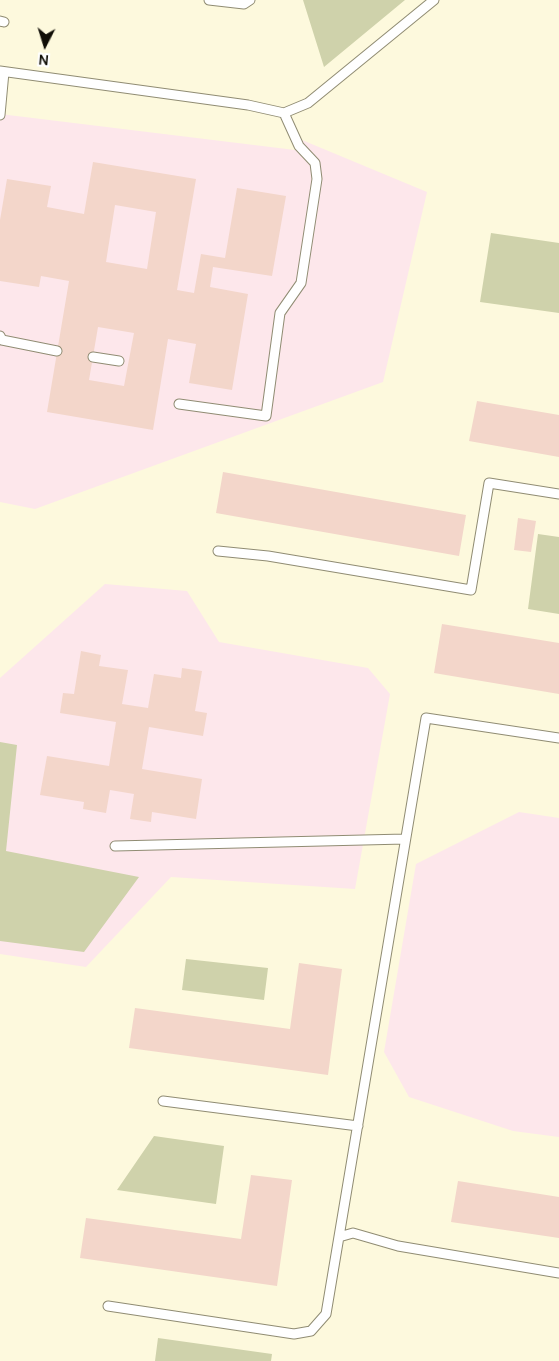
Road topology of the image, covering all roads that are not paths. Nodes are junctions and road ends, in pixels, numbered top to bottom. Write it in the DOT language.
graph roads {
  1 [pos="209,0"];
  2 [pos="250,0"];
  3 [pos="434,0"];
  4 [pos="2,71"];
  5 [pos="284,113"];
  6 [pos="0,115"];
  7 [pos="0,336"];
  8 [pos="57,351"];
  9 [pos="93,357"];
  10 [pos="119,361"];
  11 [pos="179,404"];
  12 [pos="559,494"];
  13 [pos="218,551"];
  14 [pos="559,738"];
  15 [pos="405,838"];
  16 [pos="115,846"];
  17 [pos="163,1101"];
  18 [pos="358,1126"];
  19 [pos="339,1237"];
  20 [pos="559,1273"];
  21 [pos="108,1306"];
  1 -- 2 [label="lane"];
  3 -- 5 [label="lane"];
  4 -- 5 [label="lane"];
  4 -- 6 [label="lane"];
  5 -- 11 [label="lane"];
  7 -- 8 [label="lane"];
  9 -- 10 [label="lane"];
  12 -- 13 [label="lane"];
  14 -- 15 [label="lane"];
  15 -- 16 [label="lane"];
  15 -- 18 [label="lane"];
  17 -- 18 [label="lane"];
  18 -- 19 [label="lane"];
  19 -- 20 [label="lane"];
  19 -- 21 [label="lane"];
}
